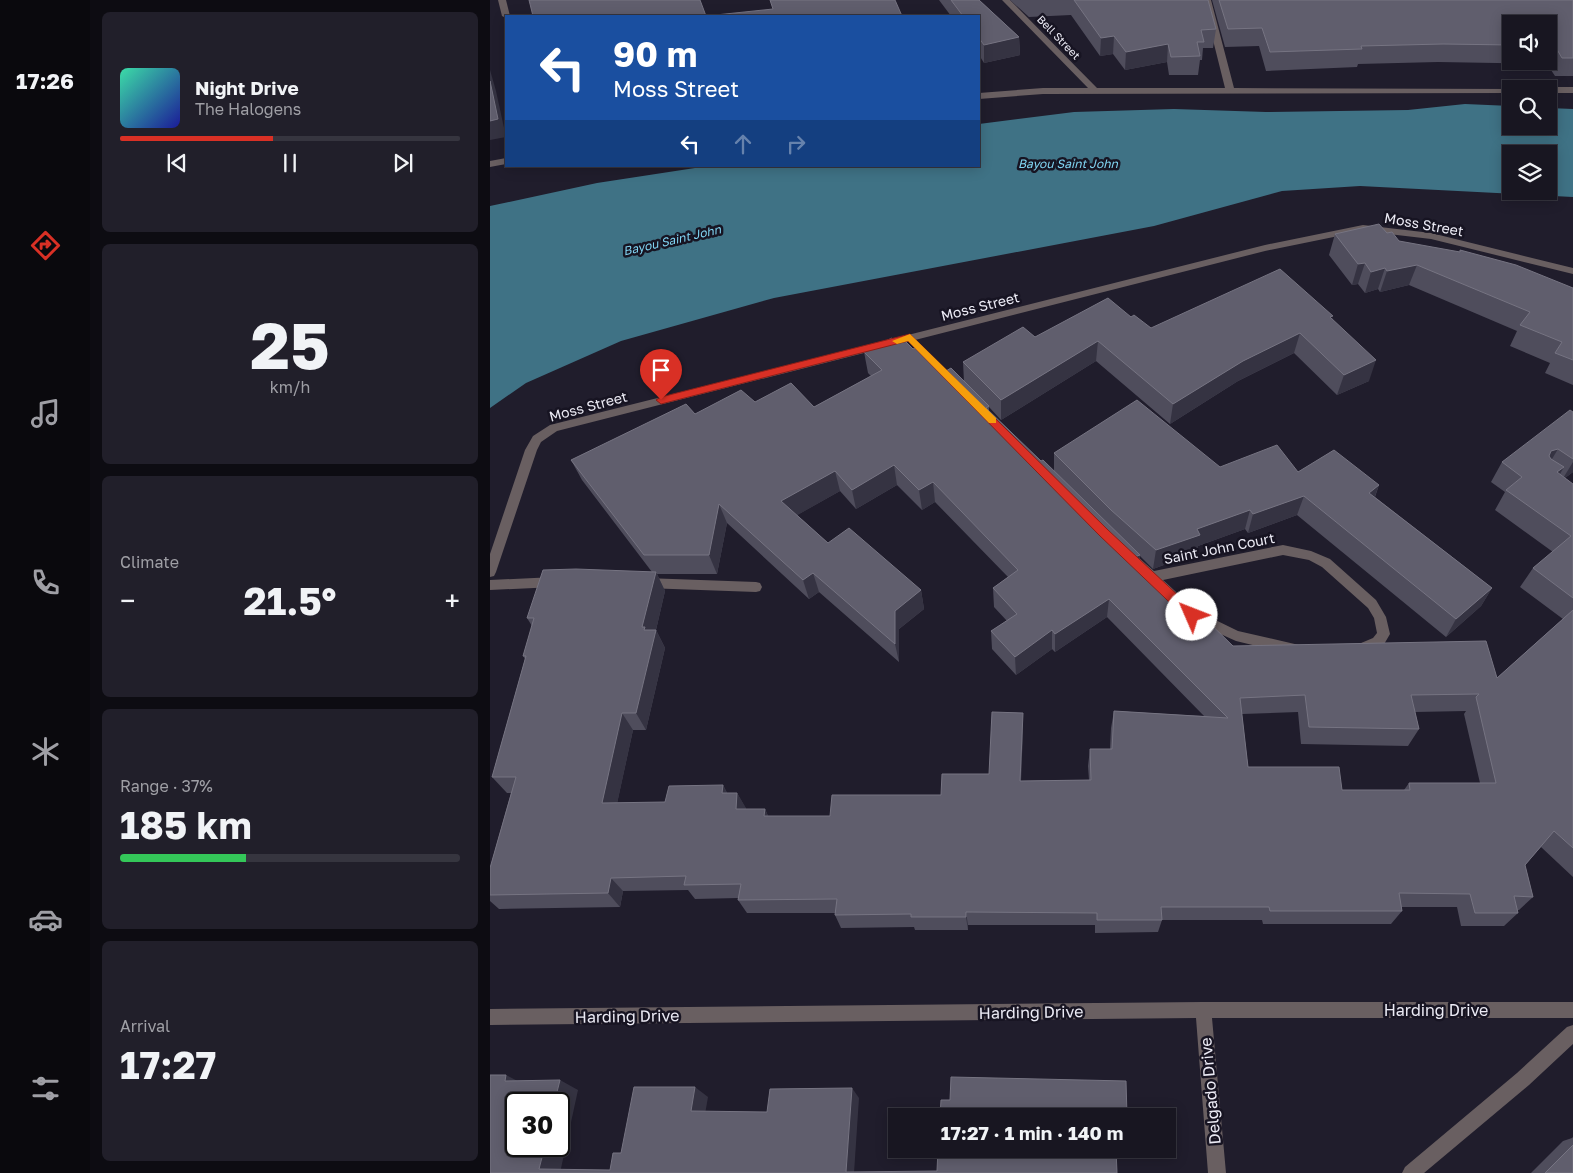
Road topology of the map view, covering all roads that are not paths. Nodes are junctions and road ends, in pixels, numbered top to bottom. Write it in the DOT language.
graph roads {
  1 [pos="502,0"];
  2 [pos="1006,0"];
  3 [pos="1207,0"];
  4 [pos="506,15"];
  5 [pos="1095,90"];
  6 [pos="1230,90"];
  7 [pos="1502,90"];
  8 [pos="1557,90"];
  9 [pos="1573,90"];
  10 [pos="980,96"];
  11 [pos="505,161"];
  12 [pos="490,164"];
  13 [pos="1573,271"];
  14 [pos="910,338"];
  15 [pos="924,351"];
  16 [pos="1118,545"];
  17 [pos="490,572"];
  18 [pos="1151,577"];
  19 [pos="568,582"];
  20 [pos="637,583"];
  21 [pos="490,585"];
  22 [pos="756,587"];
  23 [pos="1302,649"];
  24 [pos="1342,650"];
  25 [pos="1203,1010"];
  26 [pos="1573,1010"];
  27 [pos="490,1017"];
  28 [pos="1573,1033"];
  29 [pos="1217,1173"];
  30 [pos="1412,1173"];
  1 -- 4 [label="street"];
  2 -- 5 [label="street, Bell Street"];
  3 -- 6 [label="street"];
  5 -- 6 [label="street"];
  5 -- 10 [label="street"];
  6 -- 7 [label="street"];
  8 -- 9 [label="street"];
  11 -- 12 [label="street"];
  13 -- 14 [label="street, Moss Street"];
  14 -- 15 [label="street"];
  14 -- 17 [label="street, Moss Street"];
  16 -- 18 [label="street, Saint John Court"];
  18 -- 23 [label="street, Saint John Court"];
  18 -- 24 [label="street, Saint John Court"];
  19 -- 21 [label="street"];
  20 -- 22 [label="street"];
  25 -- 26 [label="street, Harding Drive"];
  25 -- 27 [label="street, Harding Drive"];
  25 -- 29 [label="street, Delgado Drive"];
  28 -- 30 [label="street"];
}
